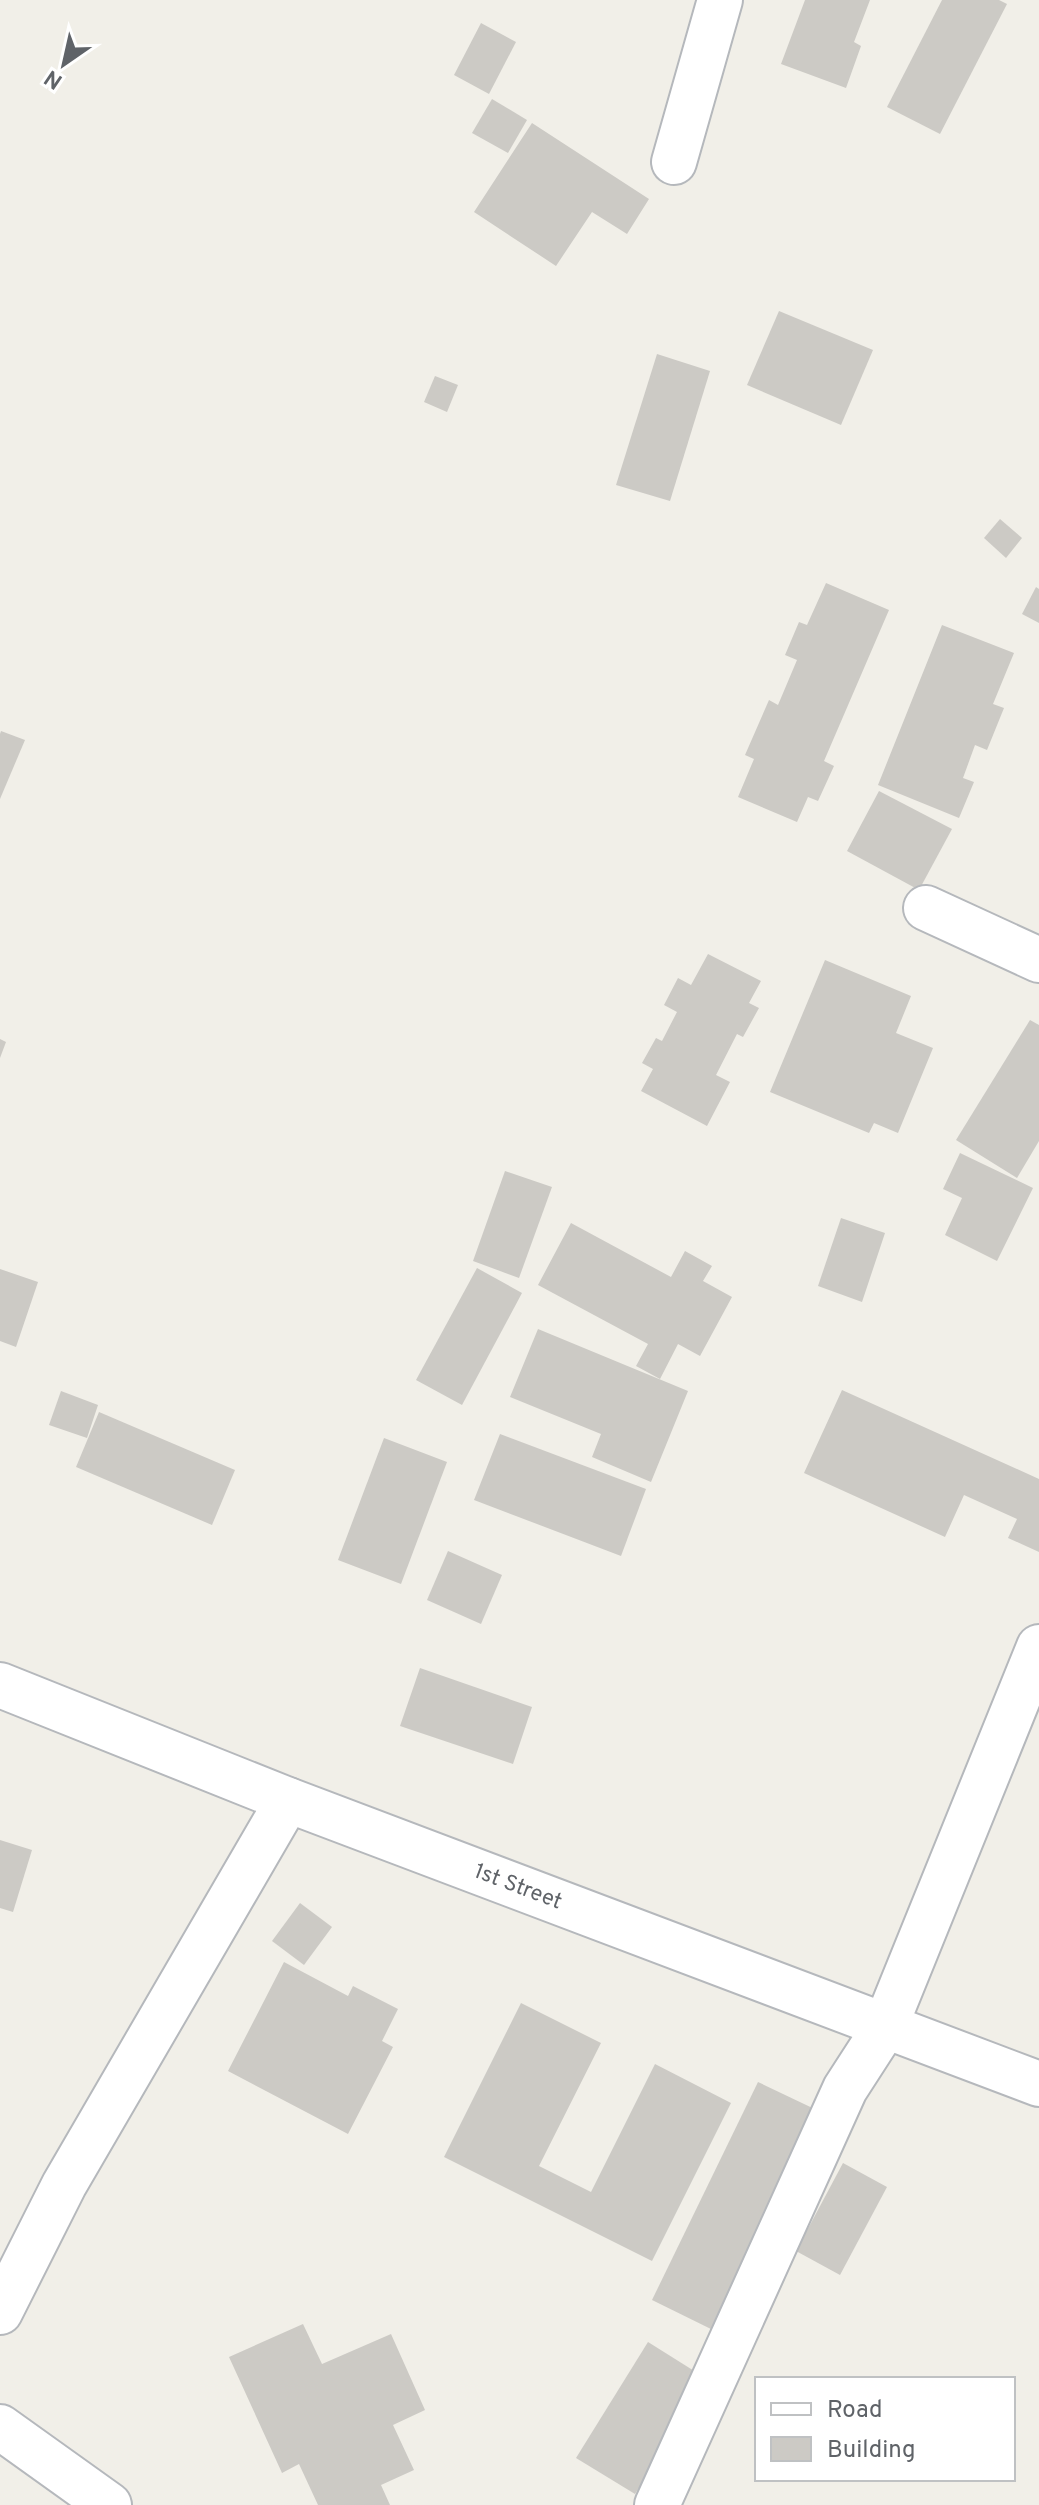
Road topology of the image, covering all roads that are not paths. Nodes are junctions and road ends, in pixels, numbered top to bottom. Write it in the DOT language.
graph roads {
  1 [pos="720,0"];
  2 [pos="674,162"];
  3 [pos="926,908"];
  4 [pos="1039,960"];
  5 [pos="1039,1647"];
  6 [pos="0,1685"];
  7 [pos="288,1800"];
  8 [pos="885,2027"];
  9 [pos="1039,2084"];
  10 [pos="0,2312"];
  11 [pos="0,2427"];
  12 [pos="109,2505"];
  13 [pos="657,2505"];
  1 -- 2 [label="street"];
  3 -- 4 [label="street"];
  5 -- 8 [label="street"];
  6 -- 7 [label="street, 1st Street"];
  7 -- 8 [label="street, 1st Street"];
  7 -- 10 [label="street"];
  8 -- 9 [label="street, 1st Street"];
  8 -- 13 [label="street"];
  11 -- 12 [label="street"];
}
